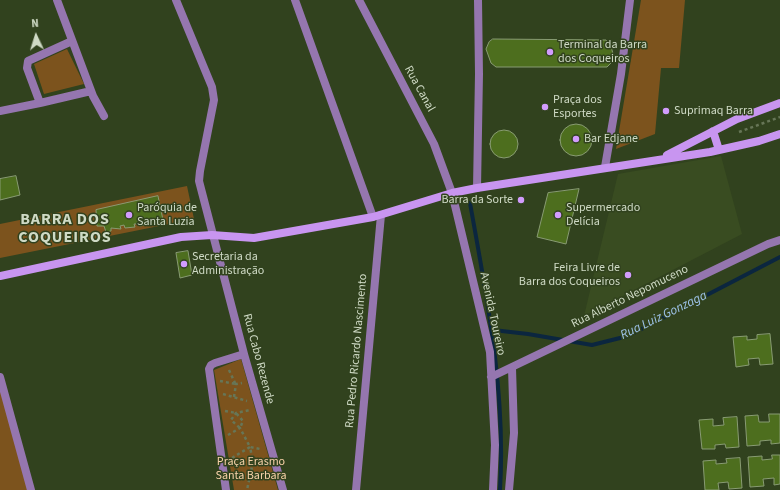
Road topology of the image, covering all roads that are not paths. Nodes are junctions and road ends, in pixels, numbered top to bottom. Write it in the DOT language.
graph roads {
  1 [pos="57,0"];
  2 [pos="176,0"];
  3 [pos="295,0"];
  4 [pos="359,0"];
  5 [pos="478,0"];
  6 [pos="630,0"];
  7 [pos="72,41"];
  8 [pos="91,91"];
  9 [pos="40,103"];
  10 [pos="780,103"];
  11 [pos="0,111"];
  12 [pos="104,116"];
  13 [pos="713,131"];
  14 [pos="780,134"];
  15 [pos="718,150"];
  16 [pos="661,158"];
  17 [pos="605,167"];
  18 [pos="477,188"];
  19 [pos="452,193"];
  20 [pos="377,216"];
  21 [pos="212,235"];
  22 [pos="780,240"];
  23 [pos="0,276"];
  24 [pos="244,354"];
  25 [pos="512,368"];
  26 [pos="0,377"];
  27 [pos="491,378"];
  28 [pos="31,490"];
  29 [pos="226,490"];
  30 [pos="283,490"];
  31 [pos="356,490"];
  32 [pos="493,490"];
  33 [pos="509,490"];
  1 -- 7 [label="street"];
  2 -- 21 [label="street, Rua Cabo Rezende"];
  3 -- 20 [label="street, Rua Pedro Ricardo Nascimento"];
  4 -- 19 [label="street, Rua Canal"];
  5 -- 18 [label="street"];
  6 -- 17 [label="street"];
  7 -- 8 [label="street"];
  7 -- 9 [label="street"];
  8 -- 9 [label="street"];
  8 -- 12 [label="street"];
  9 -- 11 [label="street"];
  10 -- 13 [label="street"];
  13 -- 15 [label="street"];
  13 -- 16 [label="street"];
  14 -- 15 [label="street"];
  15 -- 16 [label="street"];
  16 -- 17 [label="street"];
  17 -- 18 [label="street"];
  18 -- 19 [label="street"];
  19 -- 20 [label="street"];
  19 -- 27 [label="street, Avenida Toureiro"];
  20 -- 21 [label="street"];
  20 -- 31 [label="street, Rua Pedro Ricardo Nascimento"];
  21 -- 23 [label="street"];
  21 -- 24 [label="street, Rua Cabo Rezende"];
  22 -- 25 [label="street, Rua Alberto Nepomuceno"];
  24 -- 29 [label="street"];
  24 -- 30 [label="street, Rua Cabo Rezende"];
  25 -- 27 [label="street, Rua Alberto Nepomuceno"];
  25 -- 33 [label="street"];
  26 -- 28 [label="street"];
  27 -- 32 [label="street, Avenida Toureiro"];
}
